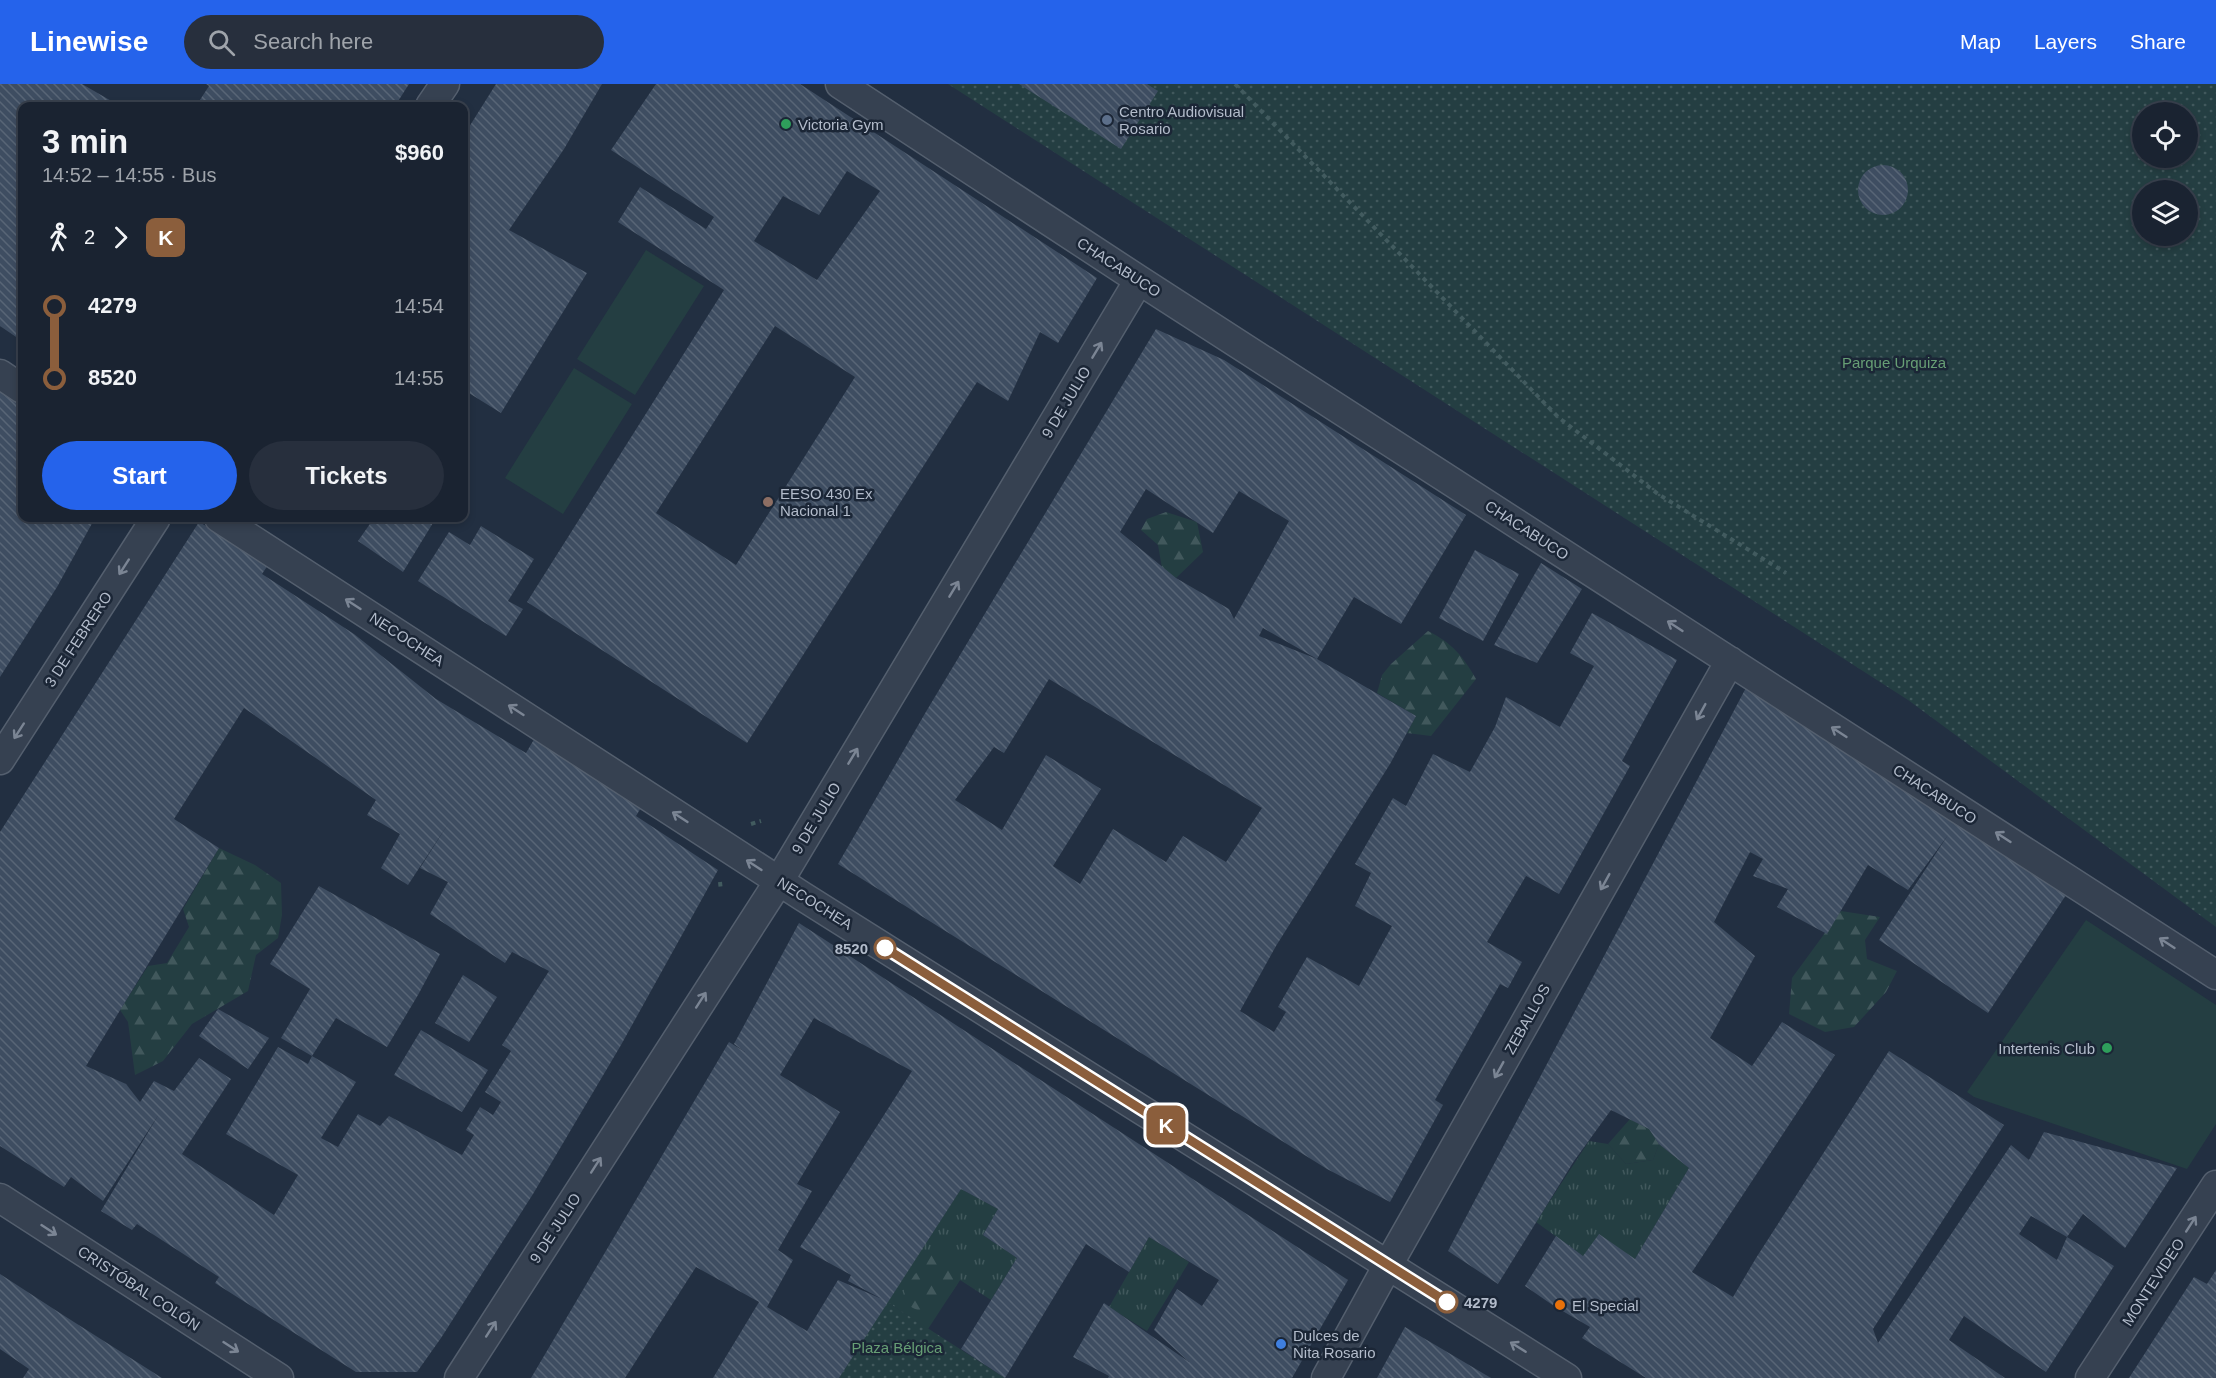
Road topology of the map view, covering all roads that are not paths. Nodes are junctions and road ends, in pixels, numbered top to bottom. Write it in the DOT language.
graph roads {
  1 [pos="446,84"];
  2 [pos="840,84"];
  3 [pos="433,102"];
  4 [pos="1139,280"];
  5 [pos="0,374"];
  6 [pos="18,385"];
  7 [pos="153,522"];
  8 [pos="225,522"];
  9 [pos="1730,661"];
  10 [pos="0,760"];
  11 [pos="779,881"];
  12 [pos="2216,975"];
  13 [pos="2216,1185"];
  14 [pos="0,1198"];
  15 [pos="1388,1265"];
  16 [pos="279,1378"];
  17 [pos="459,1378"];
  18 [pos="1326,1378"];
  19 [pos="1567,1378"];
  20 [pos="2090,1378"];
  1 -- 3 [label="street"];
  2 -- 4 [label="street, CHACABUCO"];
  9 -- 4 [label="street, CHACABUCO, one-way"];
  11 -- 4 [label="street, 9 DE JULIO, one-way"];
  5 -- 6 [label="street"];
  7 -- 10 [label="street, 3 DE FEBRERO, one-way"];
  11 -- 8 [label="street, NECOCHEA, one-way"];
  12 -- 9 [label="street, CHACABUCO, one-way"];
  9 -- 15 [label="street, ZEBALLOS, one-way"];
  11 -- 15 [label="street, NECOCHEA"];
  17 -- 11 [label="street, 9 DE JULIO, one-way"];
  20 -- 13 [label="street, MONTEVIDEO, one-way"];
  14 -- 16 [label="street, CRISTÓBAL COLÓN, one-way"];
  15 -- 18 [label="street, ZEBALLOS"];
  19 -- 15 [label="street, NECOCHEA, one-way"];
}
